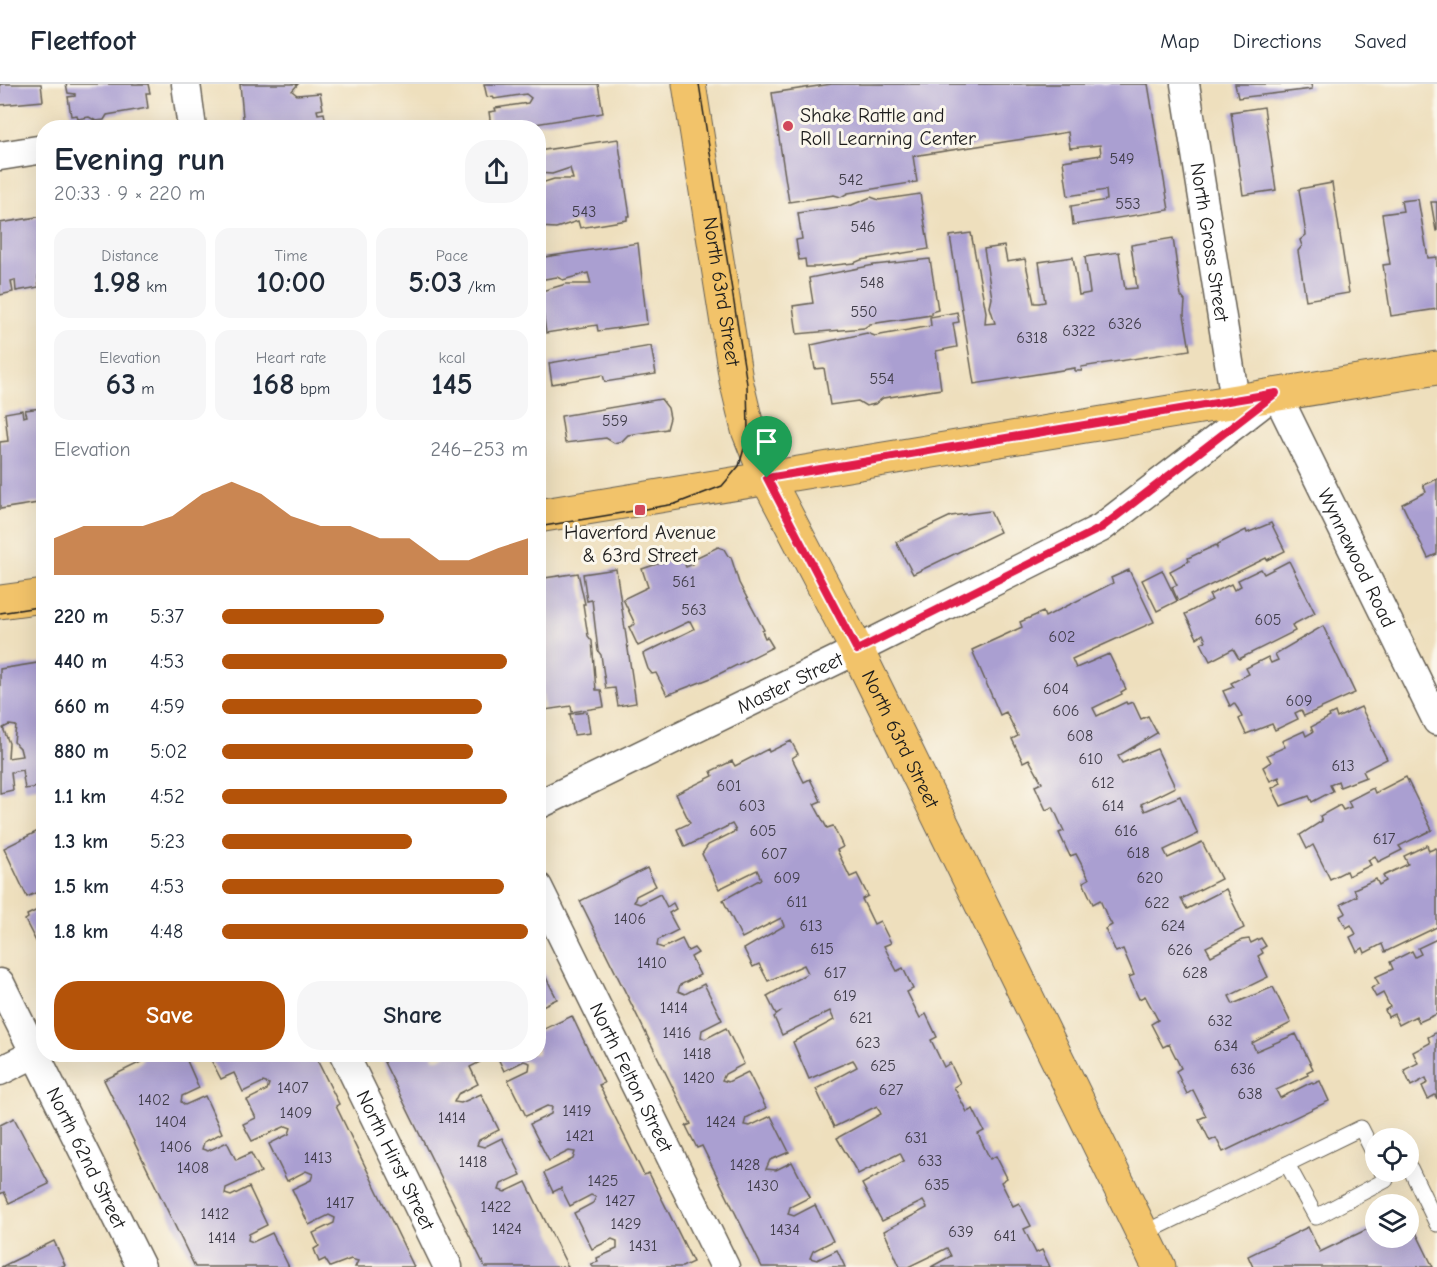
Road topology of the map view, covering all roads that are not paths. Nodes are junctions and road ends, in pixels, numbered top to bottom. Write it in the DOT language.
graph roads {
  1 [pos="186,84"];
  2 [pos="689,84"];
  3 [pos="1185,84"];
  4 [pos="191,120"];
  5 [pos="36,150"];
  6 [pos="0,156"];
  7 [pos="1437,368"];
  8 [pos="1276,393"];
  9 [pos="1235,400"];
  10 [pos="767,478"];
  11 [pos="546,515"];
  12 [pos="36,597"];
  13 [pos="0,602"];
  14 [pos="857,650"];
  15 [pos="1437,721"];
  16 [pos="546,801"];
  17 [pos="546,903"];
  18 [pos="0,983"];
  19 [pos="36,1046"];
  20 [pos="36,1053"];
  21 [pos="44,1062"];
  22 [pos="348,1062"];
  23 [pos="0,1071"];
  24 [pos="1365,1136"];
  25 [pos="1287,1164"];
  26 [pos="1374,1182"];
  27 [pos="1417,1182"];
  28 [pos="1437,1224"];
  29 [pos="1143,1234"];
  30 [pos="141,1267"];
  31 [pos="448,1267"];
  32 [pos="725,1267"];
  33 [pos="1159,1267"];
  1 -- 4 [label="street"];
  2 -- 10 [label="main road, North 63rd Street"];
  3 -- 9 [label="street, North Gross Street"];
  5 -- 6 [label="street"];
  7 -- 8 [label="main road"];
  8 -- 9 [label="main road"];
  8 -- 14 [label="street, Master Street"];
  8 -- 15 [label="street, Wynnewood Road"];
  9 -- 10 [label="main road"];
  10 -- 11 [label="main road"];
  10 -- 14 [label="main road, North 63rd Street"];
  12 -- 13 [label="main road"];
  14 -- 16 [label="street, Master Street"];
  14 -- 29 [label="main road, North 63rd Street"];
  17 -- 32 [label="street, North Felton Street"];
  18 -- 19 [label="street, North 62nd Street"];
  20 -- 23 [label="street"];
  21 -- 30 [label="street, North 62nd Street"];
  22 -- 31 [label="street, North Hirst Street"];
  24 -- 25 [label="lane"];
  25 -- 26 [label="lane"];
  25 -- 29 [label="lane"];
  27 -- 28 [label="lane"];
  29 -- 33 [label="main road, North 63rd Street"];
}
